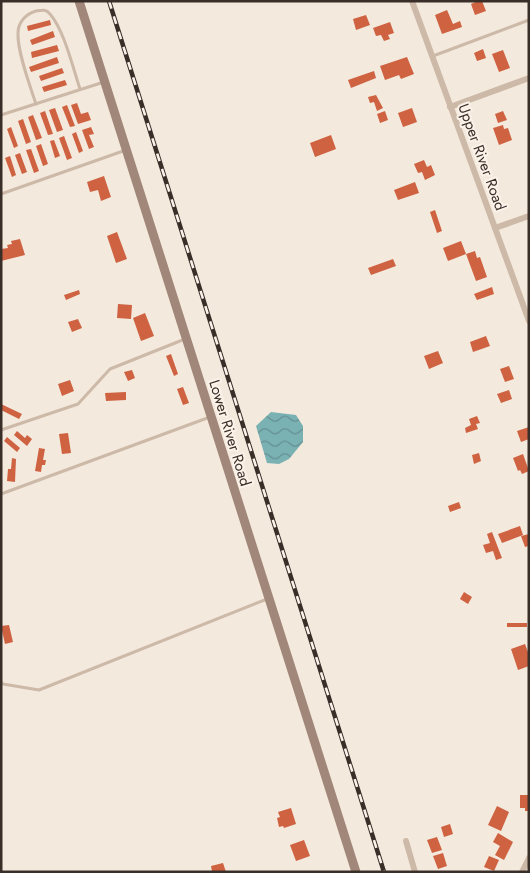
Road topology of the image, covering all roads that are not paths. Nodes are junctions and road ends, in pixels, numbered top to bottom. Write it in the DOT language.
graph roads {
  1 [pos="80,1"];
  2 [pos="412,1"];
  3 [pos="529,20"];
  4 [pos="432,57"];
  5 [pos="529,78"];
  6 [pos="105,82"];
  7 [pos="80,89"];
  8 [pos="36,104"];
  9 [pos="450,107"];
  10 [pos="1,115"];
  11 [pos="126,150"];
  12 [pos="1,194"];
  13 [pos="529,216"];
  14 [pos="495,228"];
  15 [pos="529,321"];
  16 [pos="187,338"];
  17 [pos="211,416"];
  18 [pos="1,430"];
  19 [pos="1,494"];
  20 [pos="268,599"];
  21 [pos="1,682"];
  22 [pos="406,841"];
  23 [pos="529,858"];
  24 [pos="356,872"];
  25 [pos="415,872"];
  26 [pos="522,872"];
  1 -- 6 [label="street, Lower River Road"];
  2 -- 4 [label="street, Upper River Road"];
  3 -- 4 [label="lane"];
  4 -- 9 [label="street, Upper River Road"];
  5 -- 9 [label="street"];
  6 -- 7 [label="lane"];
  6 -- 11 [label="street, Lower River Road"];
  7 -- 8 [label="lane"];
  7 -- 8 [label="lane"];
  8 -- 10 [label="lane"];
  9 -- 14 [label="street, Upper River Road"];
  11 -- 12 [label="lane"];
  11 -- 16 [label="street, Lower River Road"];
  13 -- 14 [label="street"];
  14 -- 15 [label="street, Upper River Road"];
  16 -- 17 [label="street, Lower River Road"];
  16 -- 18 [label="lane"];
  17 -- 19 [label="lane"];
  17 -- 20 [label="street, Lower River Road"];
  20 -- 21 [label="lane"];
  20 -- 24 [label="street, Lower River Road"];
  22 -- 25 [label="street"];
  23 -- 26 [label="street"];
}
